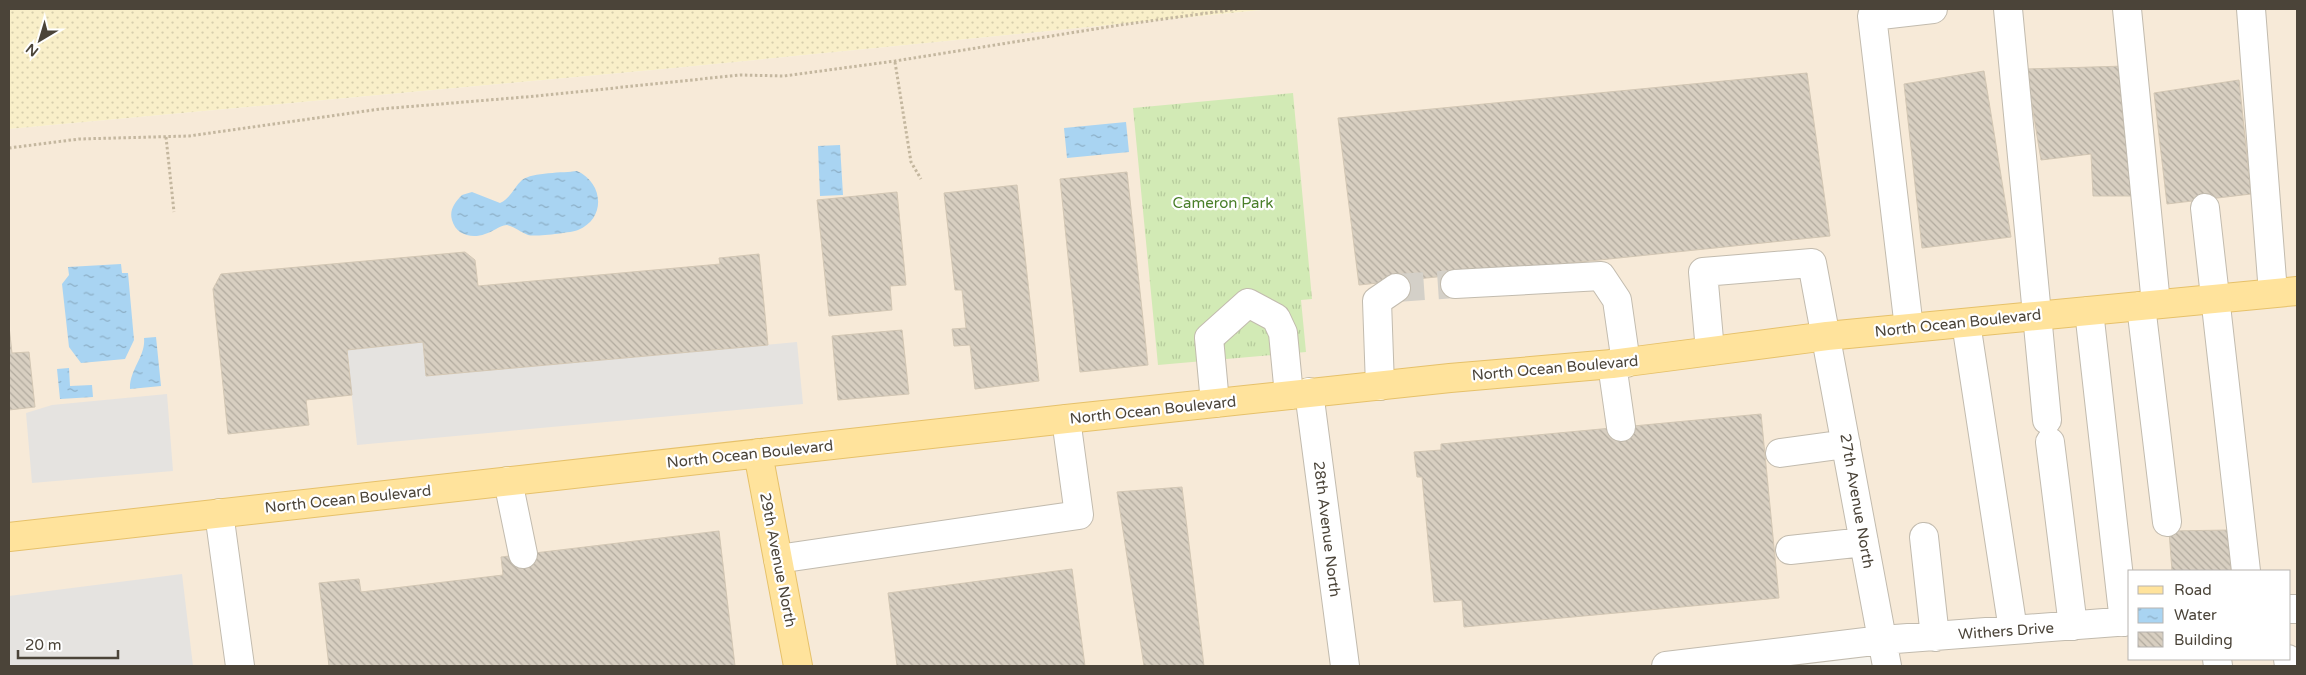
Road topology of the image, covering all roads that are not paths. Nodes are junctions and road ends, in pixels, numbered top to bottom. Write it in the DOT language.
graph roads {
  1 [pos="1933,9"];
  2 [pos="2008,9"];
  3 [pos="2127,9"];
  4 [pos="2251,9"];
  5 [pos="2205,208"];
  6 [pos="1455,284"];
  7 [pos="1396,288"];
  8 [pos="2285,292"];
  9 [pos="2215,299"];
  10 [pos="2149,305"];
  11 [pos="2089,311"];
  12 [pos="2036,315"];
  13 [pos="1966,322"];
  14 [pos="1909,328"];
  15 [pos="1826,336"];
  16 [pos="1710,352"];
  17 [pos="1619,363"];
  18 [pos="1380,386"];
  19 [pos="1299,394"];
  20 [pos="1214,403"];
  21 [pos="1066,418"];
  22 [pos="1621,427"];
  23 [pos="1846,444"];
  24 [pos="1780,452"];
  25 [pos="758,453"];
  26 [pos="508,481"];
  27 [pos="218,513"];
  28 [pos="2167,522"];
  29 [pos="9,537"];
  30 [pos="1924,537"];
  31 [pos="1864,542"];
  32 [pos="1790,550"];
  33 [pos="522,554"];
  34 [pos="778,559"];
  35 [pos="2246,570"];
  36 [pos="2127,622"];
  37 [pos="2074,626"];
  38 [pos="2013,630"];
  39 [pos="1936,637"];
  40 [pos="1884,653"];
  41 [pos="240,666"];
  42 [pos="798,666"];
  43 [pos="1345,666"];
  44 [pos="1666,666"];
  1 -- 14 [label="street"];
  2 -- 12 [label="street"];
  3 -- 10 [label="street"];
  4 -- 8 [label="street"];
  5 -- 9 [label="street"];
  6 -- 17 [label="street"];
  7 -- 18 [label="street"];
  8 -- 9 [label="main road, North Ocean Boulevard"];
  9 -- 10 [label="main road, North Ocean Boulevard"];
  9 -- 35 [label="street"];
  10 -- 11 [label="main road, North Ocean Boulevard"];
  10 -- 28 [label="street"];
  11 -- 12 [label="main road, North Ocean Boulevard"];
  11 -- 36 [label="street"];
  12 -- 13 [label="main road, North Ocean Boulevard"];
  12 -- 37 [label="street"];
  13 -- 14 [label="main road, North Ocean Boulevard"];
  13 -- 38 [label="street"];
  14 -- 15 [label="main road, North Ocean Boulevard"];
  15 -- 16 [label="main road, North Ocean Boulevard"];
  15 -- 16 [label="street, 27th Avenue North"];
  15 -- 23 [label="street, 27th Avenue North"];
  16 -- 17 [label="main road, North Ocean Boulevard"];
  17 -- 18 [label="main road, North Ocean Boulevard"];
  17 -- 22 [label="street"];
  18 -- 19 [label="main road, North Ocean Boulevard"];
  19 -- 20 [label="main road, North Ocean Boulevard"];
  19 -- 20 [label="street, 28th Avenue North"];
  19 -- 43 [label="street, 28th Avenue North"];
  20 -- 21 [label="main road, North Ocean Boulevard"];
  21 -- 25 [label="main road, North Ocean Boulevard"];
  21 -- 34 [label="street"];
  23 -- 24 [label="street"];
  23 -- 31 [label="street, 27th Avenue North"];
  25 -- 26 [label="main road, North Ocean Boulevard"];
  25 -- 34 [label="main road, 29th Avenue North"];
  26 -- 27 [label="main road, North Ocean Boulevard"];
  26 -- 33 [label="street"];
  27 -- 29 [label="main road, North Ocean Boulevard"];
  27 -- 41 [label="street"];
  30 -- 39 [label="street"];
  31 -- 32 [label="street"];
  31 -- 40 [label="street, 27th Avenue North"];
  34 -- 42 [label="main road, 29th Avenue North"];
  36 -- 37 [label="street, Withers Drive"];
  37 -- 38 [label="street, Withers Drive"];
  38 -- 39 [label="street, Withers Drive"];
  39 -- 40 [label="street, Withers Drive"];
  40 -- 44 [label="street, Withers Drive"];
}
